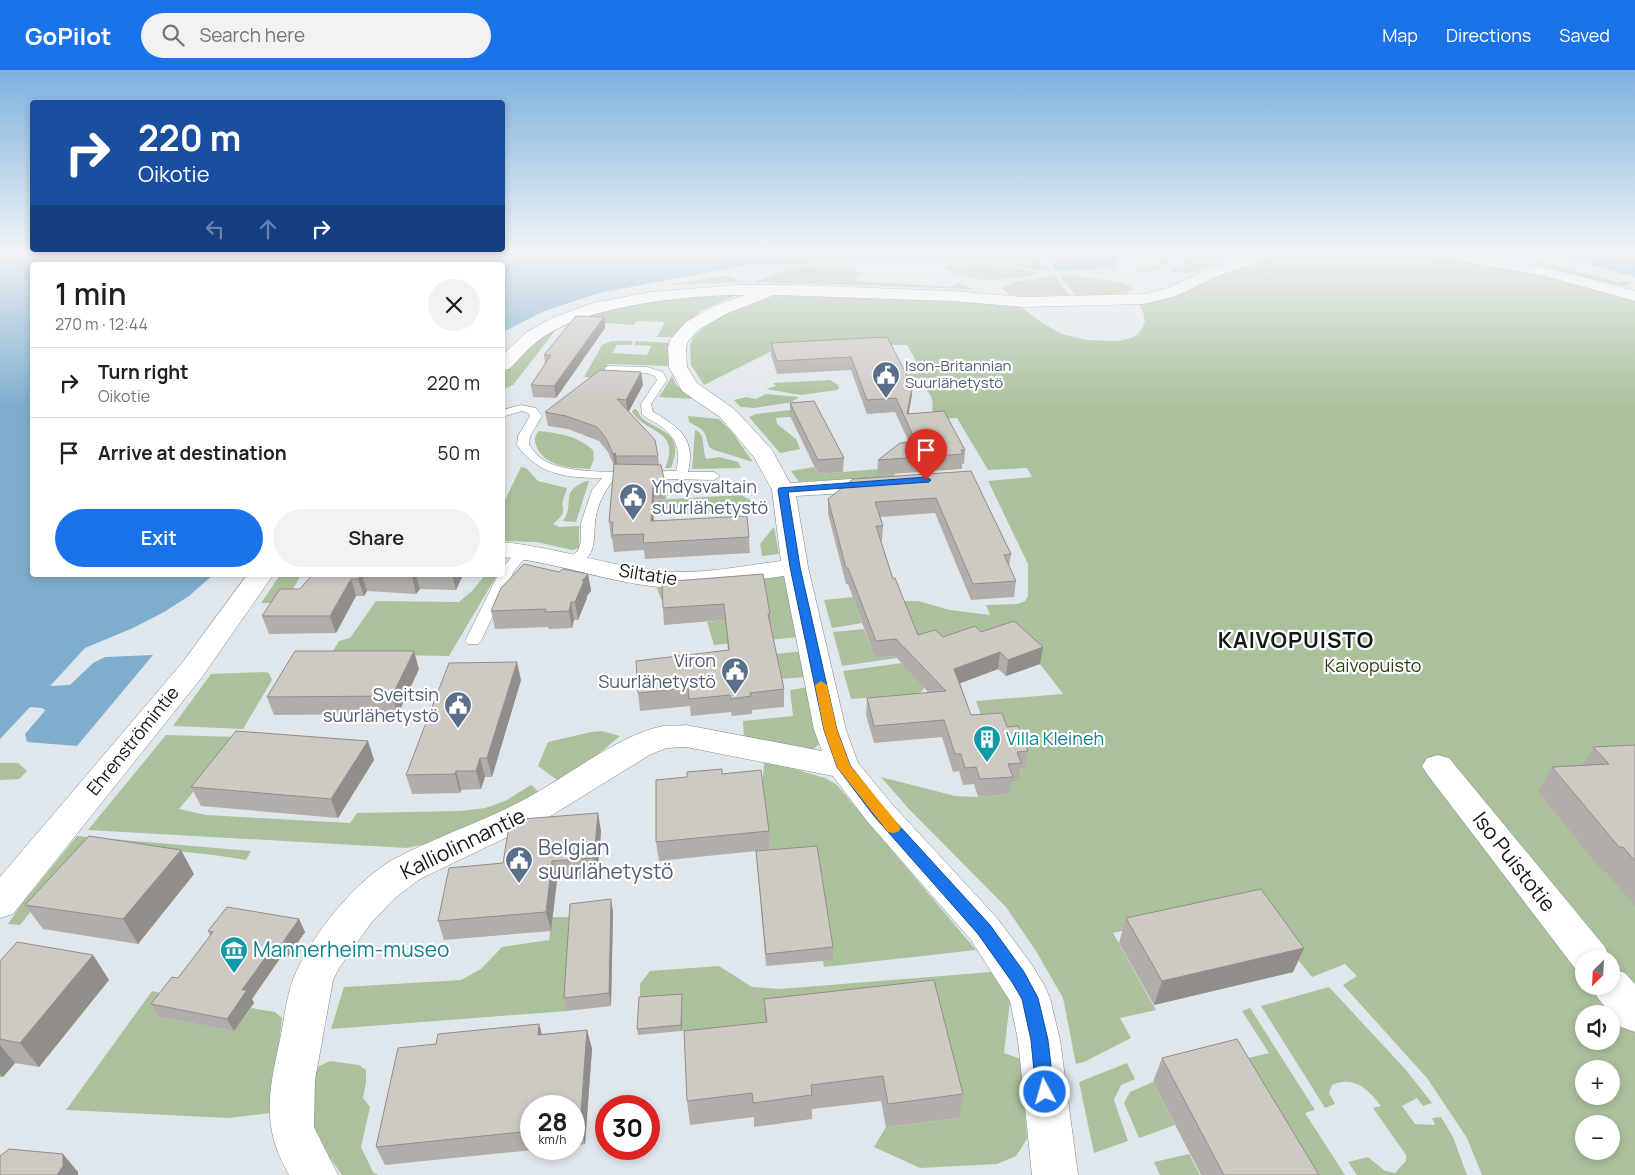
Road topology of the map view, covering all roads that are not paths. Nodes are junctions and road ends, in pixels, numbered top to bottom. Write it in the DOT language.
graph roads {
  1 [pos="618,304"];
  2 [pos="737,304"];
  3 [pos="505,362"];
  4 [pos="604,376"];
  5 [pos="505,413"];
  6 [pos="612,474"];
  7 [pos="681,475"];
  8 [pos="714,476"];
  9 [pos="902,482"];
  10 [pos="783,490"];
  11 [pos="514,549"];
  12 [pos="574,560"];
  13 [pos="795,567"];
  14 [pos="505,576"];
  15 [pos="259,577"];
  16 [pos="505,577"];
  17 [pos="473,641"];
  18 [pos="1438,766"];
  19 [pos="844,767"];
  20 [pos="0,902"];
  21 [pos="1584,950"];
  22 [pos="1619,995"];
  23 [pos="1635,1014"];
  24 [pos="315,1175"];
  25 [pos="1056,1175"];
  1 -- 3 [label="street"];
  2 -- 10 [label="street"];
  4 -- 7 [label="lane"];
  5 -- 6 [label="lane"];
  6 -- 7 [label="lane"];
  6 -- 12 [label="lane"];
  7 -- 8 [label="lane"];
  9 -- 10 [label="street"];
  10 -- 13 [label="street"];
  11 -- 12 [label="street, Siltatie"];
  11 -- 14 [label="lane"];
  12 -- 13 [label="street, Siltatie"];
  13 -- 19 [label="street"];
  15 -- 20 [label="street, Ehrenströmintie"];
  16 -- 17 [label="lane"];
  18 -- 21 [label="street, Iso Puistotie"];
  19 -- 24 [label="street, Kalliolinnantie"];
  19 -- 25 [label="street"];
  22 -- 23 [label="street"];
}
